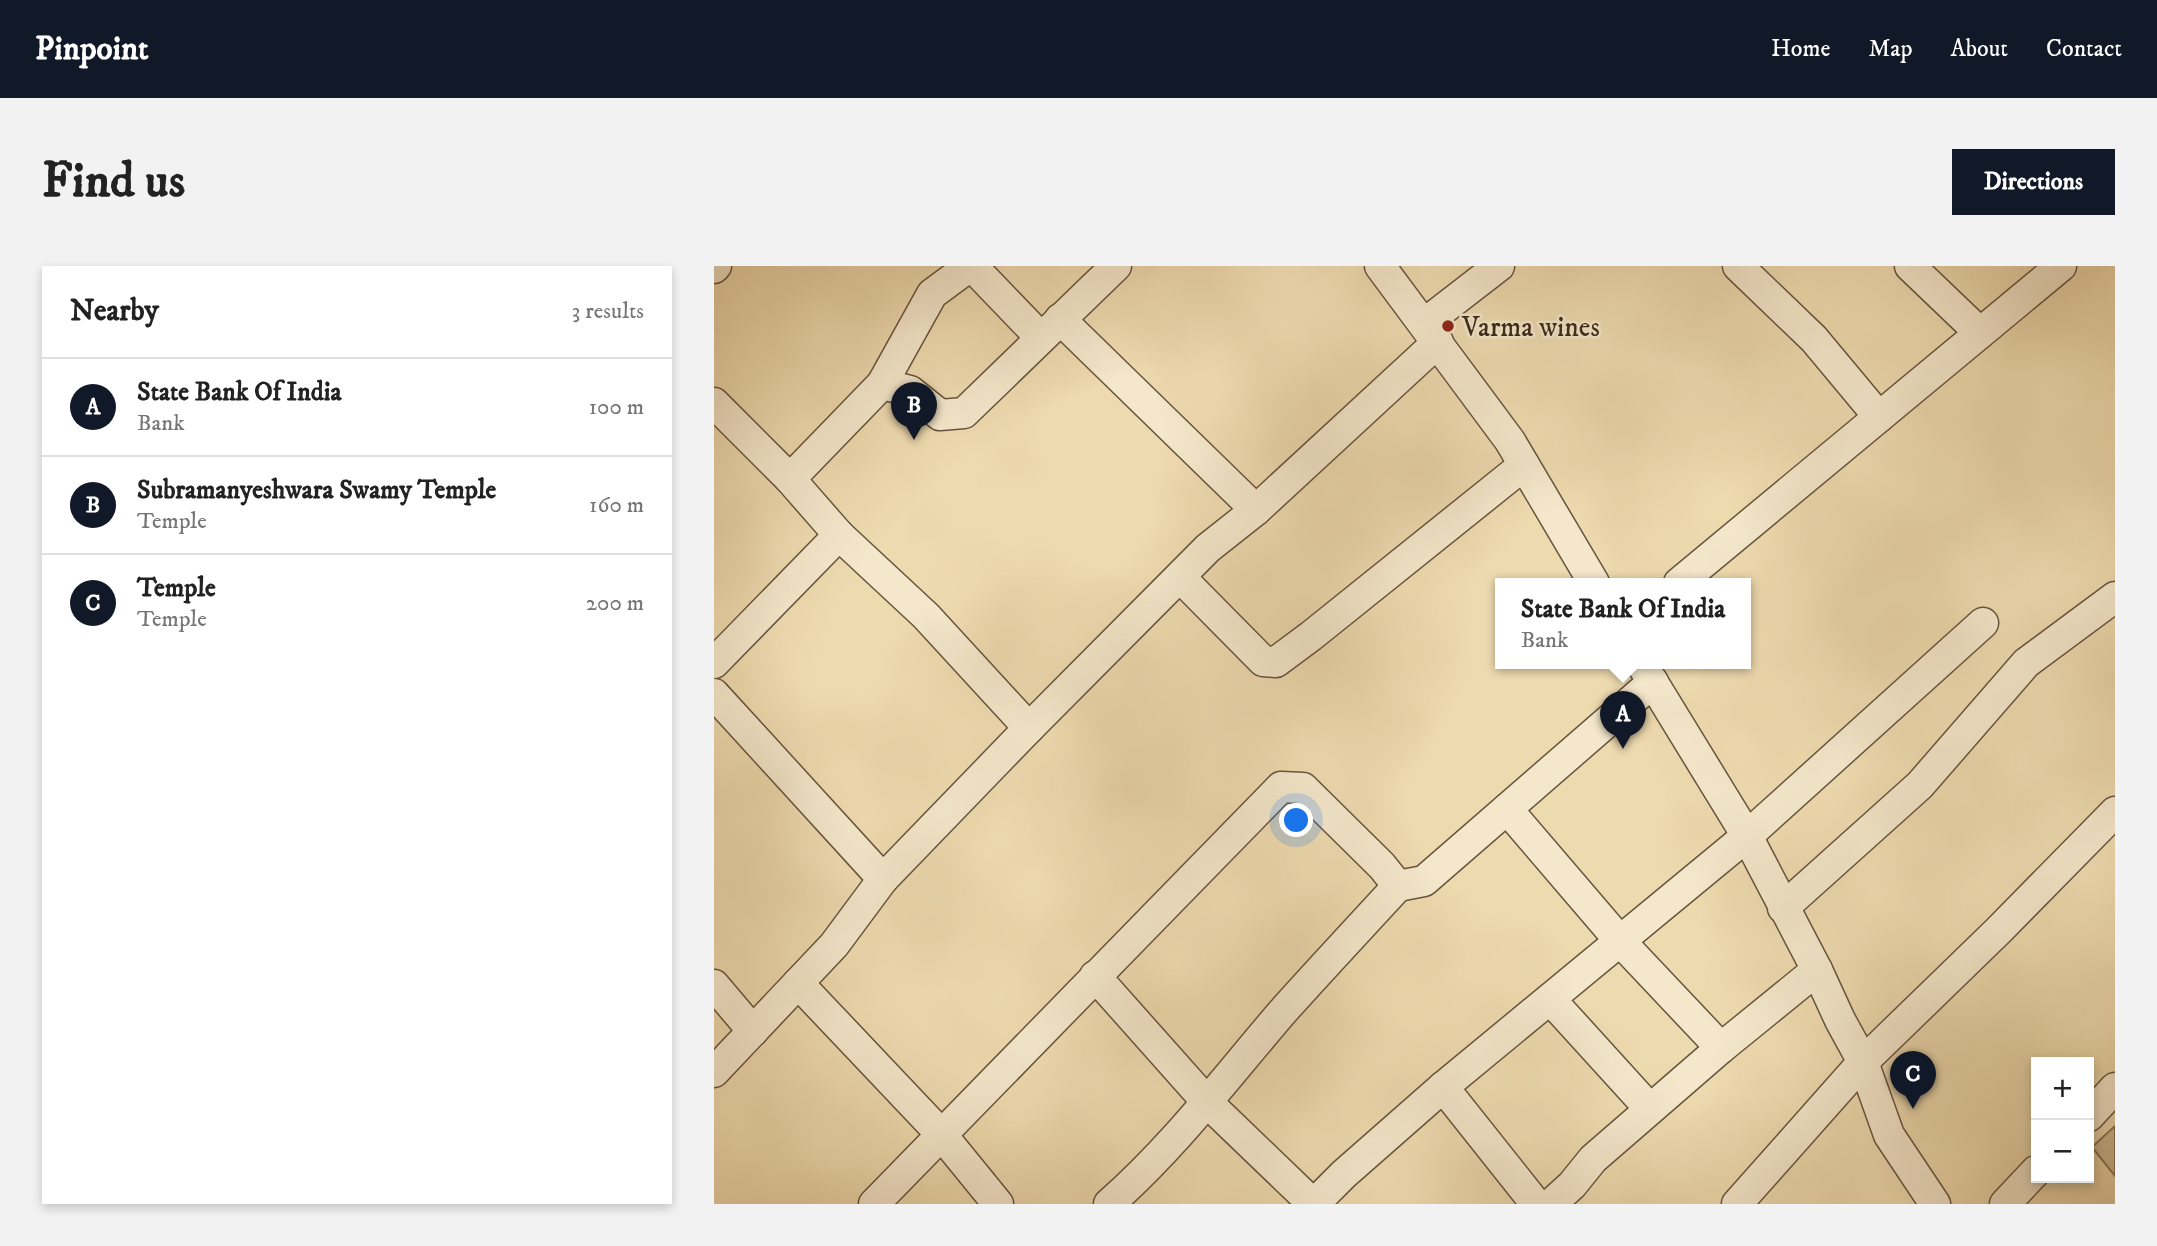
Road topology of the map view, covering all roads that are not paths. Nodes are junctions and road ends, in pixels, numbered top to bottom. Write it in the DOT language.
graph roads {
  1 [pos="971,266"];
  2 [pos="1116,266"];
  3 [pos="1380,266"];
  4 [pos="1499,266"];
  5 [pos="1738,266"];
  6 [pos="1910,266"];
  7 [pos="2062,266"];
  8 [pos="1050,328"];
  9 [pos="1431,333"];
  10 [pos="1980,333"];
  11 [pos="882,384"];
  12 [pos="714,403"];
  13 [pos="1878,416"];
  14 [pos="1524,465"];
  15 [pos="790,479"];
  16 [pos="1256,510"];
  17 [pos="839,535"];
  18 [pos="1180,577"];
  19 [pos="1591,578"];
  20 [pos="1685,578"];
  21 [pos="2115,597"];
  22 [pos="1983,623"];
  23 [pos="714,663"];
  24 [pos="1647,673"];
  25 [pos="714,694"];
  26 [pos="1029,728"];
  27 [pos="1507,809"];
  28 [pos="2115,812"];
  29 [pos="1747,836"];
  30 [pos="883,879"];
  31 [pos="1398,886"];
  32 [pos="1783,908"];
  33 [pos="1620,941"];
  34 [pos="1816,970"];
  35 [pos="1095,976"];
  36 [pos="798,983"];
  37 [pos="714,985"];
  38 [pos="1550,999"];
  39 [pos="753,1031"];
  40 [pos="1721,1048"];
  41 [pos="1863,1062"];
  42 [pos="714,1072"];
  43 [pos="1443,1087"];
  44 [pos="2115,1088"];
  45 [pos="1208,1103"];
  46 [pos="1650,1109"];
  47 [pos="2094,1111"];
  48 [pos="941,1134"];
  49 [pos="2031,1176"];
  50 [pos="874,1204"];
  51 [pos="998,1204"];
  52 [pos="1109,1204"];
  53 [pos="1313,1204"];
  54 [pos="1536,1204"];
  55 [pos="1551,1204"];
  56 [pos="1737,1204"];
  57 [pos="1935,1204"];
  58 [pos="2005,1204"];
  1 -- 8 [label="street"];
  1 -- 11 [label="street"];
  2 -- 8 [label="street"];
  3 -- 9 [label="street"];
  4 -- 9 [label="street"];
  5 -- 13 [label="street"];
  6 -- 10 [label="street"];
  7 -- 10 [label="street"];
  8 -- 11 [label="street"];
  8 -- 16 [label="street"];
  9 -- 14 [label="street"];
  9 -- 16 [label="street"];
  10 -- 13 [label="street"];
  11 -- 15 [label="street"];
  12 -- 15 [label="street"];
  13 -- 20 [label="street"];
  14 -- 18 [label="street"];
  14 -- 19 [label="street"];
  15 -- 17 [label="street"];
  16 -- 18 [label="street"];
  17 -- 23 [label="street"];
  17 -- 26 [label="street"];
  18 -- 26 [label="street"];
  21 -- 32 [label="street"];
  22 -- 29 [label="street"];
  24 -- 27 [label="street"];
  24 -- 29 [label="street"];
  25 -- 30 [label="street"];
  26 -- 30 [label="street"];
  27 -- 31 [label="street"];
  27 -- 33 [label="street"];
  28 -- 41 [label="street"];
  29 -- 32 [label="street"];
  29 -- 33 [label="street"];
  30 -- 36 [label="street"];
  31 -- 35 [label="street"];
  31 -- 45 [label="street"];
  32 -- 34 [label="street"];
  33 -- 38 [label="street"];
  33 -- 40 [label="street"];
  34 -- 40 [label="street"];
  34 -- 41 [label="street"];
  35 -- 45 [label="street"];
  35 -- 48 [label="street"];
  36 -- 39 [label="street"];
  36 -- 48 [label="street"];
  37 -- 39 [label="street"];
  38 -- 43 [label="street"];
  38 -- 46 [label="street"];
  39 -- 42 [label="street"];
  40 -- 46 [label="street"];
  41 -- 56 [label="street"];
  41 -- 57 [label="street"];
  43 -- 53 [label="street"];
  43 -- 54 [label="street"];
  44 -- 47 [label="street"];
  45 -- 52 [label="street"];
  45 -- 53 [label="street"];
  46 -- 55 [label="street"];
  48 -- 50 [label="street"];
  48 -- 51 [label="street"];
  49 -- 58 [label="street"];
}
